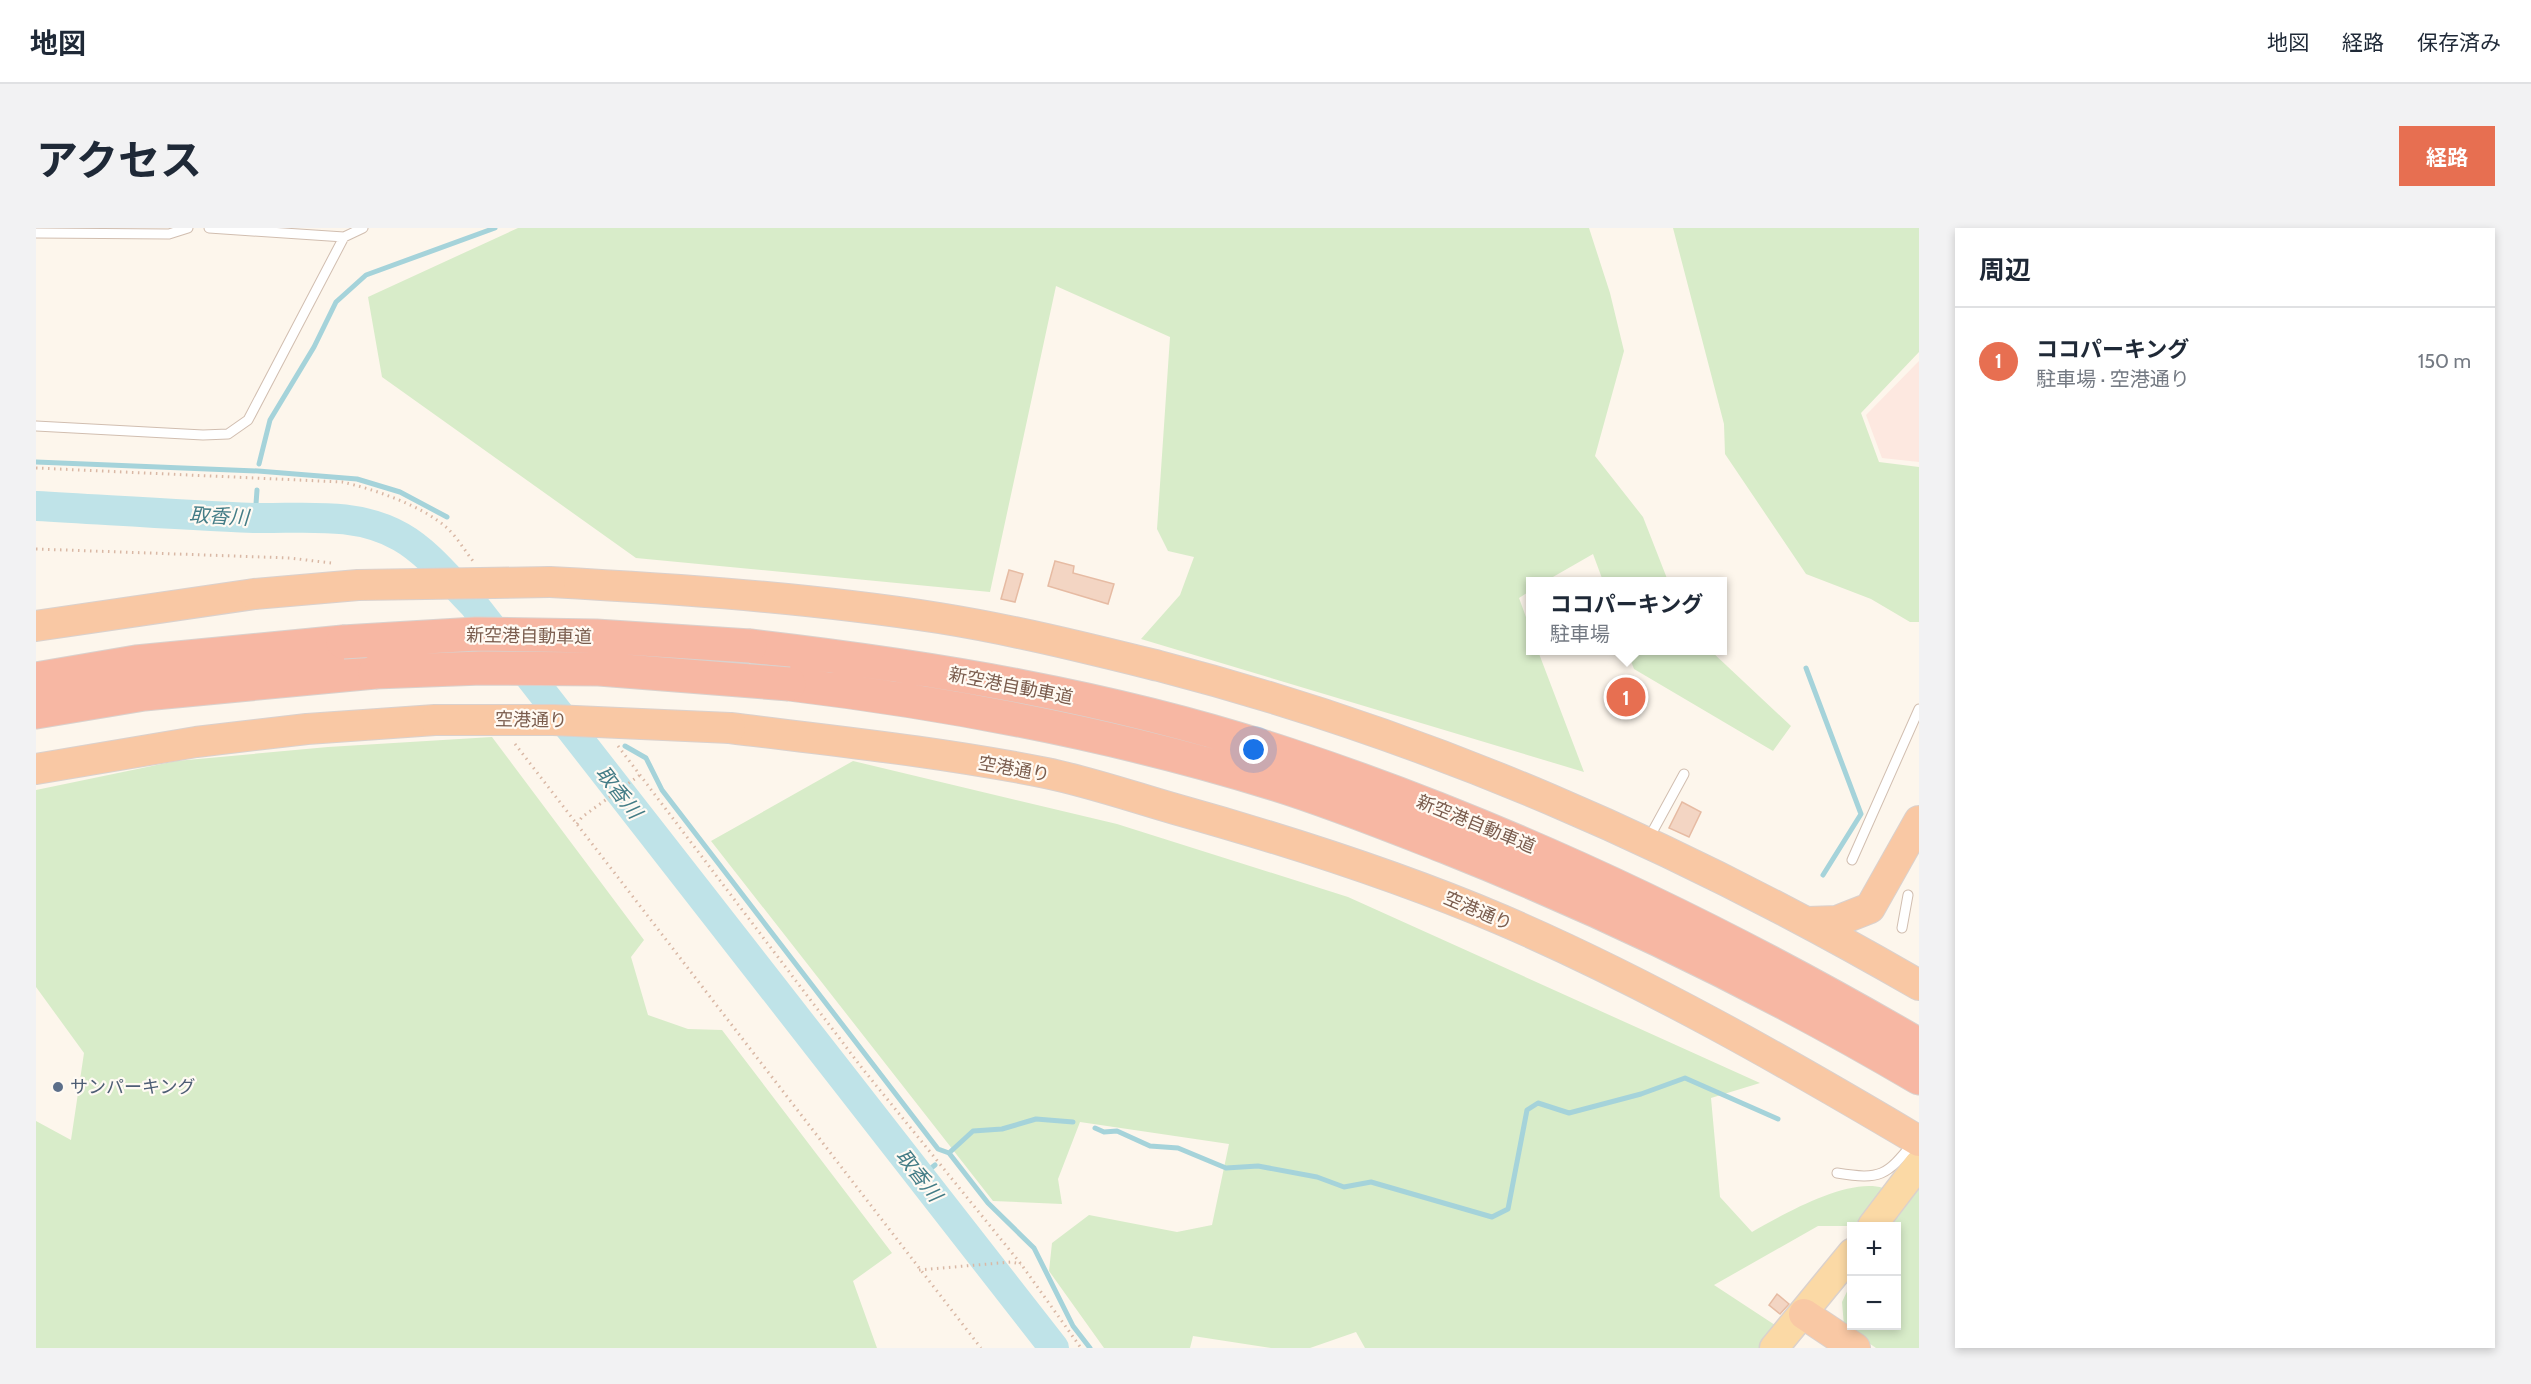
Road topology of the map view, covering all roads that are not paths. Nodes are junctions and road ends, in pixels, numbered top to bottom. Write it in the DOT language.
graph roads {
  1 [pos="188,228"];
  2 [pos="209,228"];
  3 [pos="363,228"];
  4 [pos="346,232"];
  5 [pos="36,233"];
  6 [pos="36,426"];
  7 [pos="36,626"];
  8 [pos="36,679"];
  9 [pos="1919,710"];
  10 [pos="36,712"];
  11 [pos="36,769"];
  12 [pos="1684,774"];
  13 [pos="1919,821"];
  14 [pos="1647,840"];
  15 [pos="1852,860"];
  16 [pos="1908,895"];
  17 [pos="1870,908"];
  18 [pos="1808,922"];
  19 [pos="1902,928"];
  20 [pos="1891,968"];
  21 [pos="1919,985"];
  22 [pos="1919,1045"];
  23 [pos="1919,1078"];
  24 [pos="1915,1156"];
  25 [pos="1837,1173"];
  26 [pos="1875,1222"];
  27 [pos="1847,1259"];
  28 [pos="1804,1314"];
  29 [pos="1774,1348"];
  30 [pos="1855,1348"];
  1 -- 5 [label="lane"];
  2 -- 4 [label="lane"];
  3 -- 4 [label="lane"];
  4 -- 6 [label="lane"];
  7 -- 14 [label="highway, bridge"];
  8 -- 22 [label="highway, 新空港自動車道, bridge"];
  9 -- 15 [label="lane"];
  10 -- 23 [label="highway, 新空港自動車道, bridge"];
  11 -- 24 [label="highway, 空港通り, bridge"];
  12 -- 14 [label="lane"];
  13 -- 17 [label="highway"];
  14 -- 18 [label="highway"];
  16 -- 19 [label="lane"];
  17 -- 18 [label="highway"];
  17 -- 20 [label="highway"];
  18 -- 20 [label="highway"];
  20 -- 21 [label="highway"];
  24 -- 25 [label="lane"];
  24 -- 26 [label="main road"];
  27 -- 28 [label="main road"];
  28 -- 29 [label="main road"];
  28 -- 30 [label="highway"];
}
